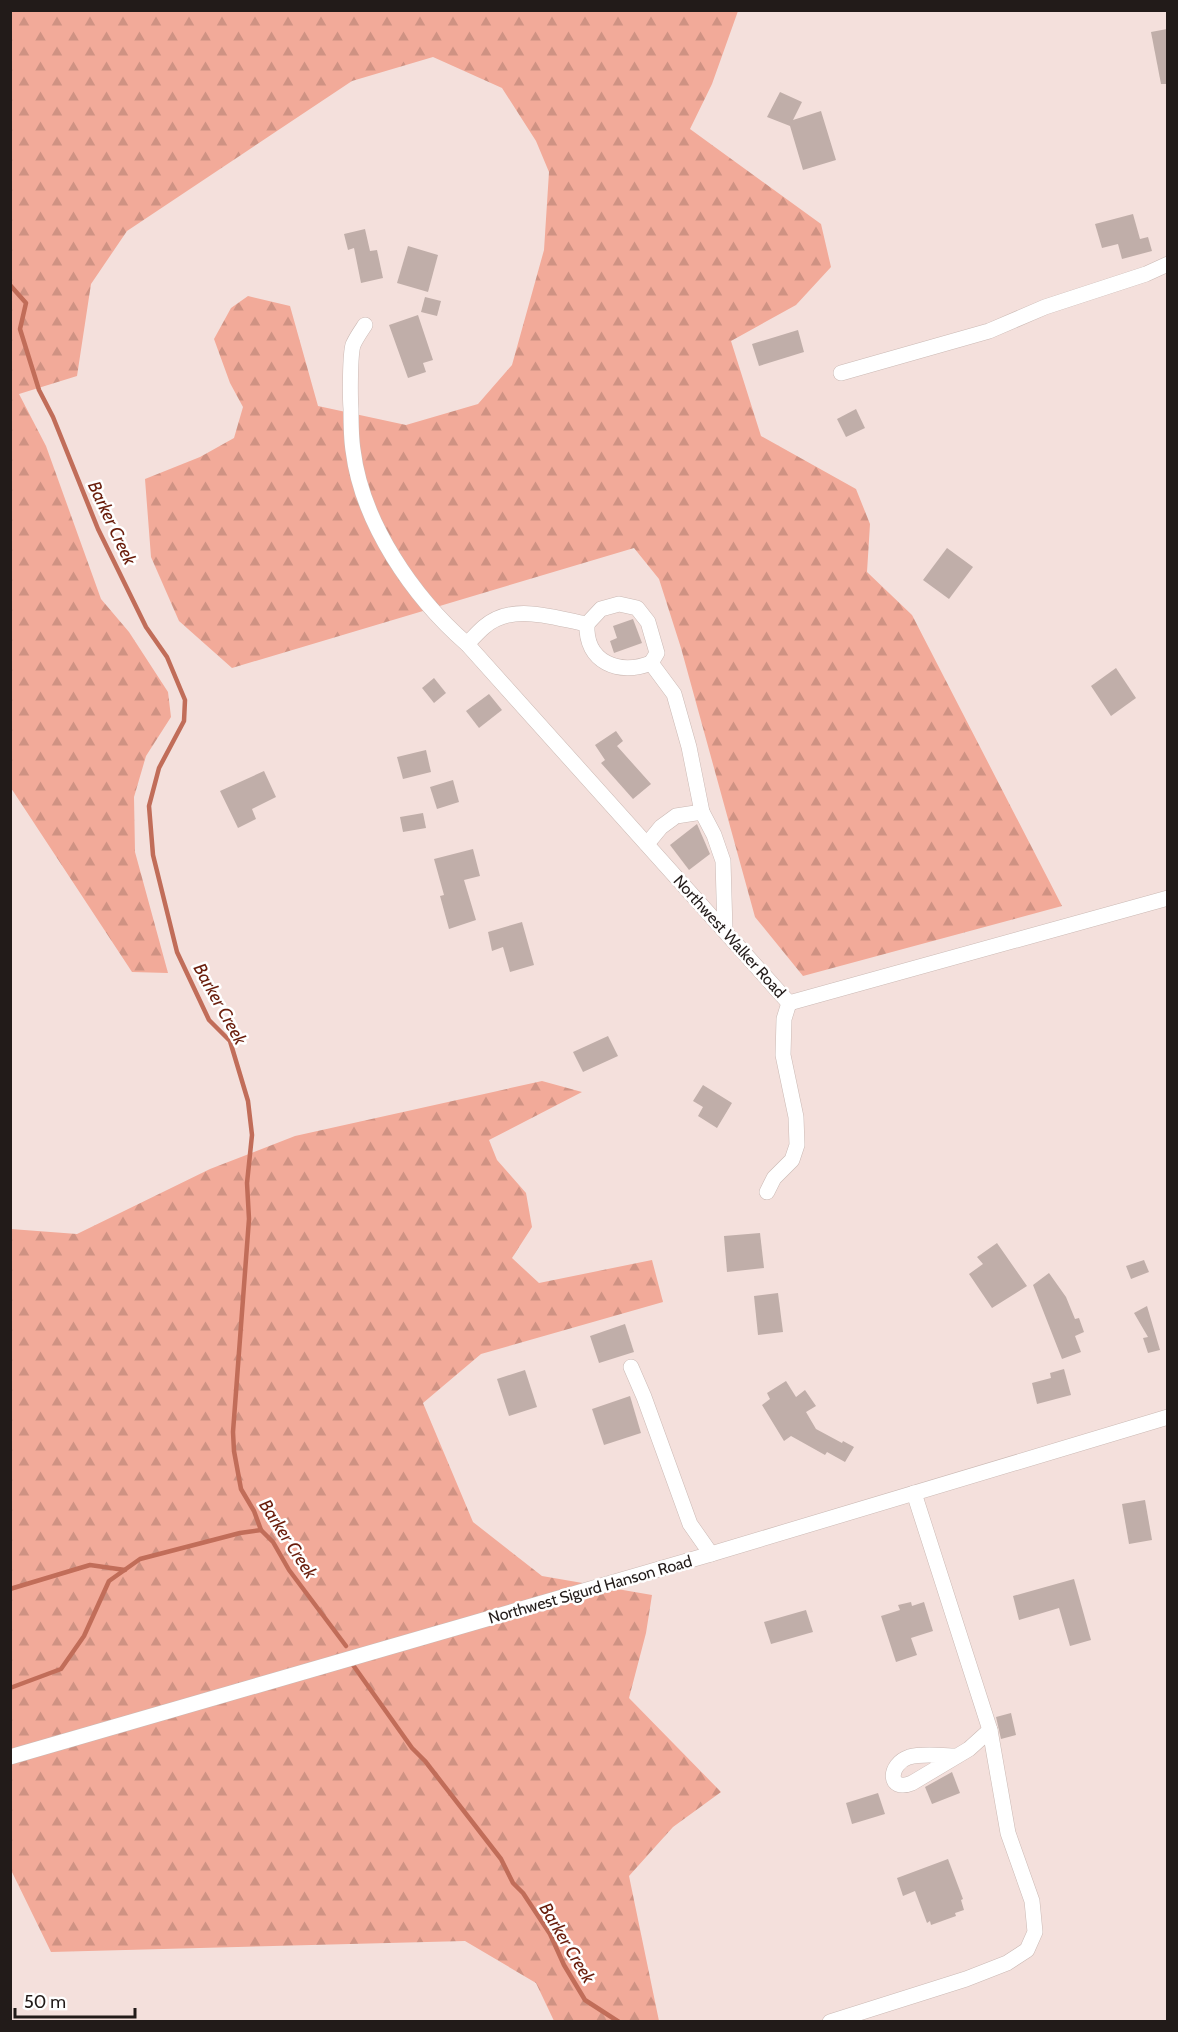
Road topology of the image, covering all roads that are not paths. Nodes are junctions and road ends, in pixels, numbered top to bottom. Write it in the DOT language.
graph roads {
  1 [pos="1167,264"];
  2 [pos="365,325"];
  3 [pos="841,374"];
  4 [pos="587,624"];
  5 [pos="467,644"];
  6 [pos="651,663"];
  7 [pos="702,812"];
  8 [pos="647,844"];
  9 [pos="1167,898"];
  10 [pos="725,931"];
  11 [pos="789,1003"];
  12 [pos="767,1192"];
  13 [pos="631,1367"];
  14 [pos="1167,1417"];
  15 [pos="915,1493"];
  16 [pos="711,1554"];
  17 [pos="990,1730"];
  18 [pos="957,1756"];
  19 [pos="10,1757"];
  20 [pos="830,2022"];
  1 -- 3 [label="street"];
  2 -- 5 [label="street, Northwest Walker Road"];
  4 -- 5 [label="street"];
  4 -- 6 [label="street"];
  4 -- 6 [label="street"];
  5 -- 8 [label="street, Northwest Walker Road"];
  6 -- 7 [label="street"];
  7 -- 8 [label="street"];
  7 -- 10 [label="street"];
  8 -- 10 [label="street, Northwest Walker Road"];
  9 -- 11 [label="street, Northwest Walker Road"];
  10 -- 11 [label="street, Northwest Walker Road"];
  11 -- 12 [label="street"];
  13 -- 16 [label="street"];
  14 -- 15 [label="street, Northwest Sigurd Hanson Road"];
  15 -- 16 [label="street, Northwest Sigurd Hanson Road"];
  15 -- 17 [label="street"];
  16 -- 19 [label="street, Northwest Sigurd Hanson Road"];
  17 -- 18 [label="street"];
  17 -- 20 [label="street"];
}
